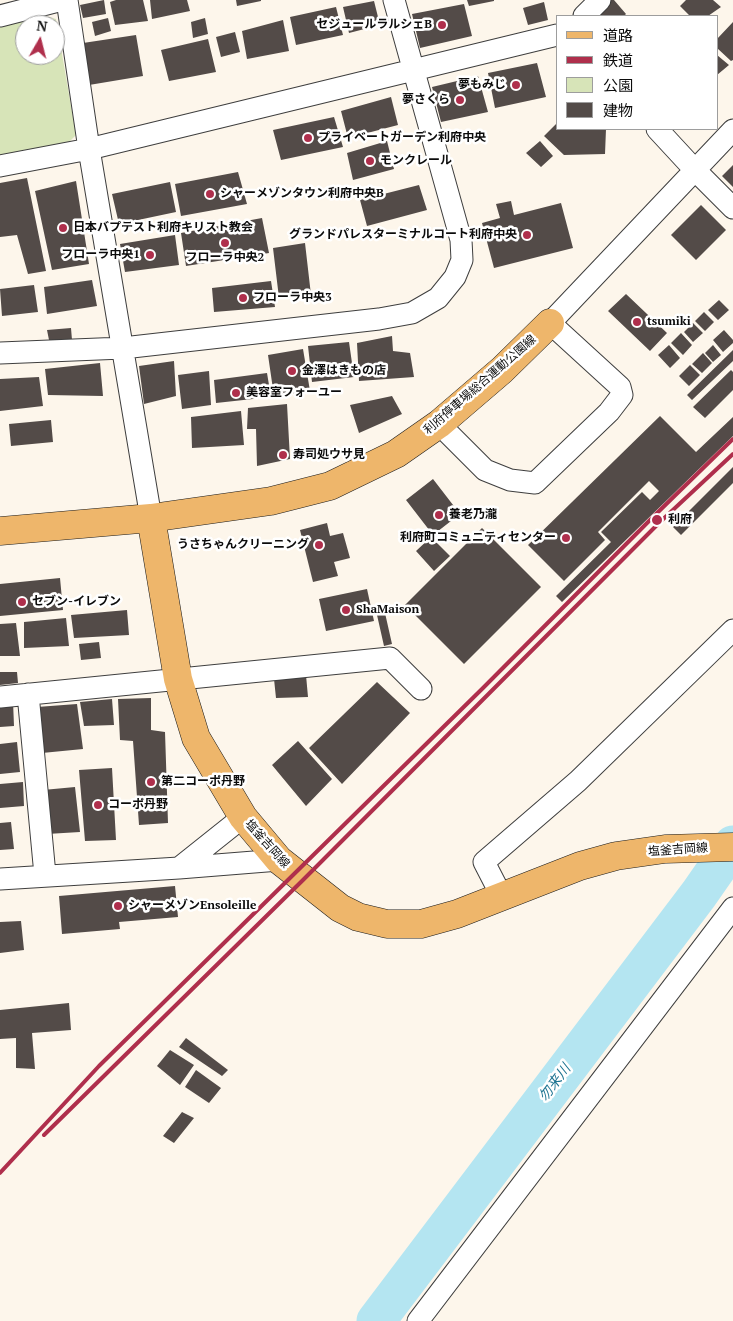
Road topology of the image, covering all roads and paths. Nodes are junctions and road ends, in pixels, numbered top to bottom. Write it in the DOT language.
graph roads {
  1 [pos="62,0"];
  2 [pos="67,0"];
  3 [pos="394,0"];
  4 [pos="600,0"];
  5 [pos="585,15"];
  6 [pos="0,16"];
  7 [pos="556,35"];
  8 [pos="413,69"];
  9 [pos="658,130"];
  10 [pos="733,130"];
  11 [pos="89,149"];
  12 [pos="0,166"];
  13 [pos="694,170"];
  14 [pos="733,208"];
  15 [pos="550,323"];
  16 [pos="123,348"];
  17 [pos="0,353"];
  18 [pos="439,424"];
  19 [pos="151,518"];
  20 [pos="0,531"];
  21 [pos="733,630"];
  22 [pos="178,679"];
  23 [pos="422,689"];
  24 [pos="28,694"];
  25 [pos="0,697"];
  26 [pos="243,817"];
  27 [pos="733,847"];
  28 [pos="279,860"];
  29 [pos="179,868"];
  30 [pos="45,875"];
  31 [pos="0,879"];
  32 [pos="502,897"];
  33 [pos="733,908"];
  34 [pos="418,1321"];
  1 -- 6 [label="street"];
  2 -- 11 [label="street"];
  3 -- 8 [label="street"];
  4 -- 5 [label="street"];
  7 -- 8 [label="street"];
  8 -- 11 [label="street"];
  8 -- 16 [label="street"];
  9 -- 13 [label="street"];
  10 -- 13 [label="street"];
  11 -- 12 [label="street"];
  11 -- 16 [label="street"];
  13 -- 14 [label="street"];
  13 -- 15 [label="street"];
  15 -- 18 [label="main road, 利府停車場総合運動公園線"];
  15 -- 18 [label="street"];
  16 -- 17 [label="street"];
  16 -- 19 [label="street"];
  18 -- 19 [label="main road, 利府停車場総合運動公園線"];
  19 -- 20 [label="main road"];
  19 -- 22 [label="main road, 塩釜吉岡線"];
  21 -- 32 [label="street"];
  22 -- 23 [label="street"];
  22 -- 24 [label="street"];
  22 -- 26 [label="main road, 塩釜吉岡線"];
  24 -- 25 [label="street"];
  24 -- 30 [label="street"];
  26 -- 28 [label="main road, 塩釜吉岡線"];
  26 -- 29 [label="street"];
  27 -- 32 [label="main road, 塩釜吉岡線"];
  28 -- 29 [label="street"];
  28 -- 32 [label="main road, 塩釜吉岡線"];
  29 -- 30 [label="street"];
  30 -- 31 [label="street"];
  33 -- 34 [label="street"];
}
